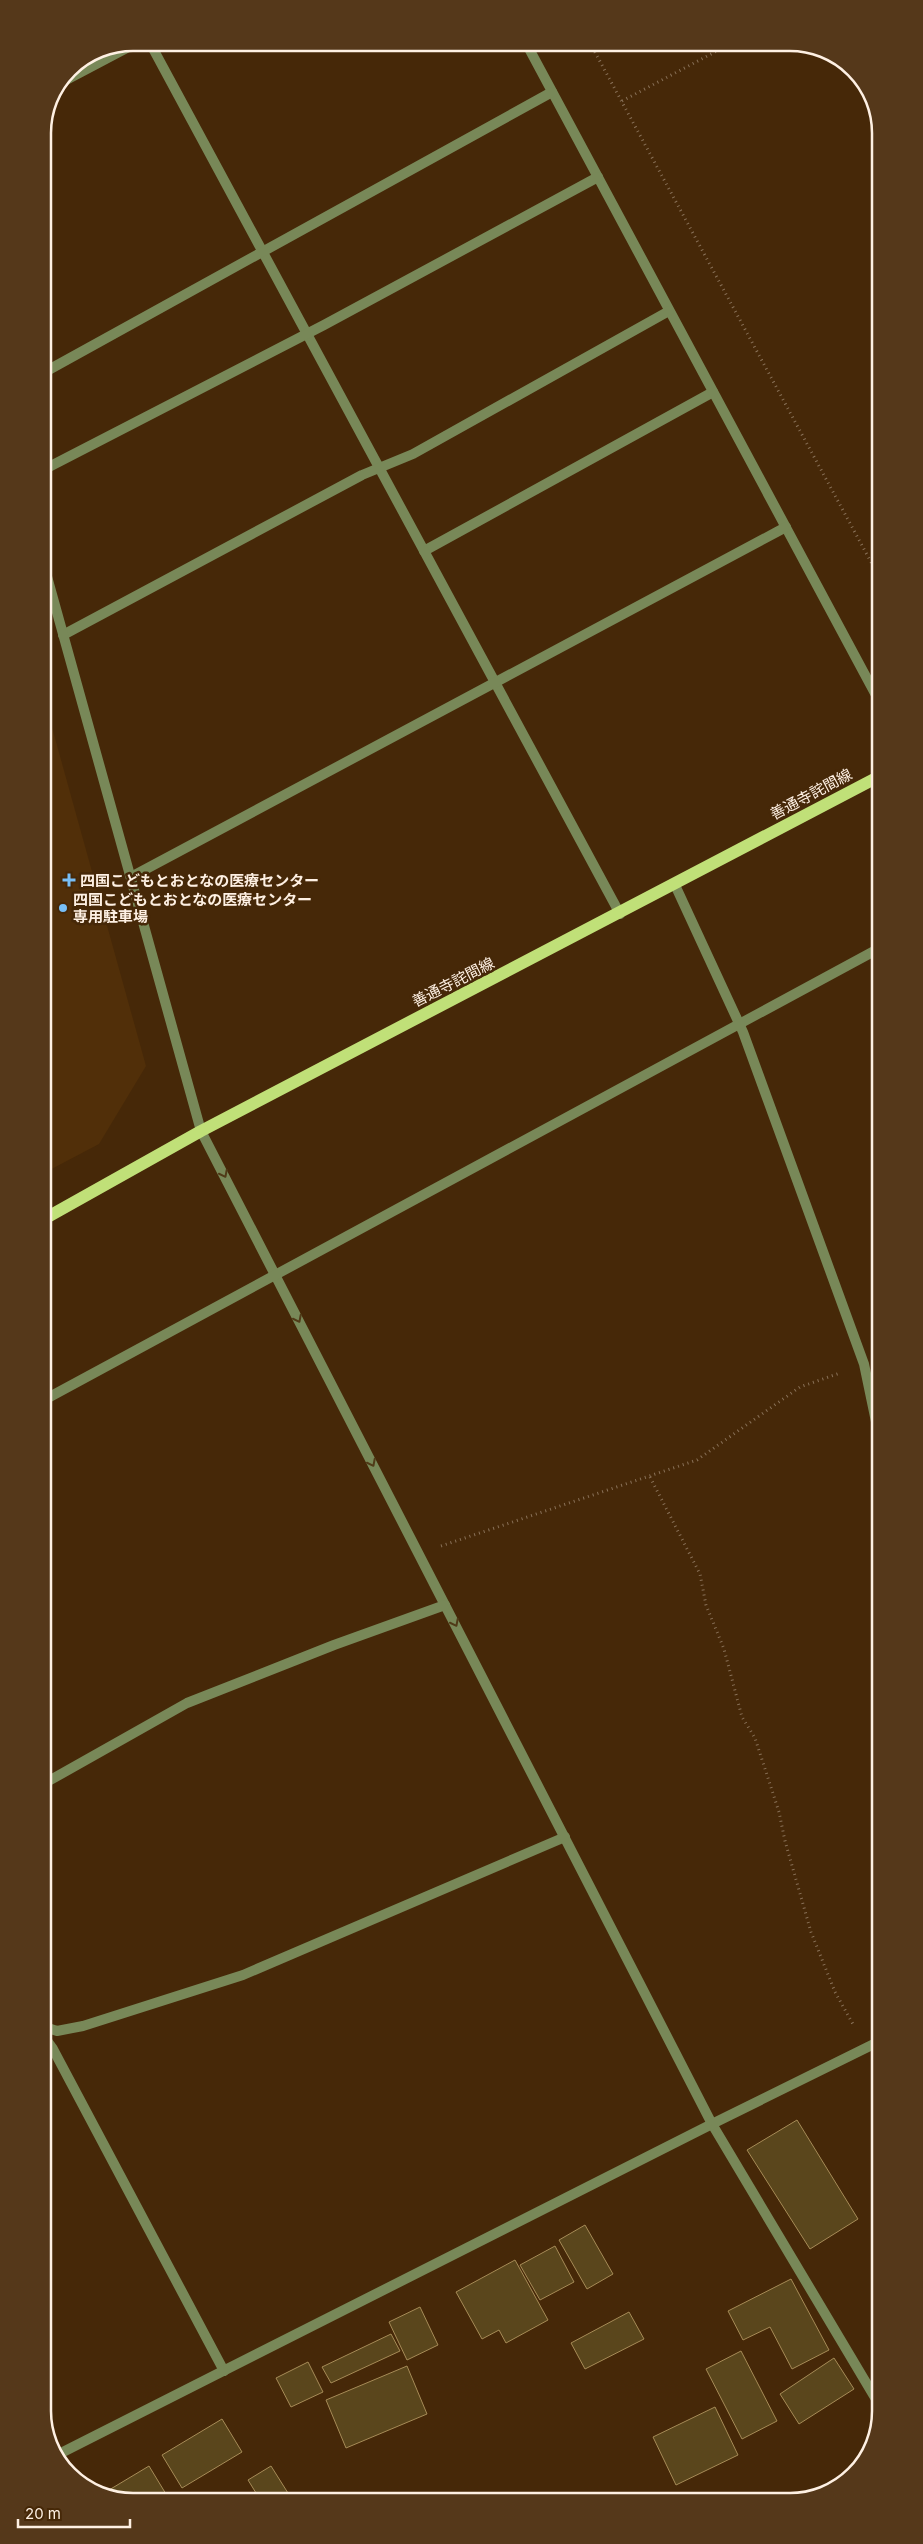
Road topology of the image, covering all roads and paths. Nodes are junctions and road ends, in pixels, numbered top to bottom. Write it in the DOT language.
graph roads {
  1 [pos="155,51"];
  2 [pos="530,51"];
  3 [pos="594,51"];
  4 [pos="717,51"];
  5 [pos="113,55"];
  6 [pos="77,74"];
  7 [pos="552,92"];
  8 [pos="622,101"];
  9 [pos="598,177"];
  10 [pos="263,252"];
  11 [pos="669,311"];
  12 [pos="306,333"];
  13 [pos="51,370"];
  14 [pos="713,392"];
  15 [pos="51,466"];
  16 [pos="379,468"];
  17 [pos="786,527"];
  18 [pos="424,551"];
  19 [pos="872,564"];
  20 [pos="51,591"];
  21 [pos="63,635"];
  22 [pos="495,682"];
  23 [pos="872,688"];
  24 [pos="872,780"];
  25 [pos="131,877"];
  26 [pos="675,885"];
  27 [pos="620,914"];
  28 [pos="872,952"];
  29 [pos="739,1024"];
  30 [pos="202,1131"];
  31 [pos="51,1215"];
  32 [pos="276,1276"];
  33 [pos="864,1364"];
  34 [pos="51,1396"];
  35 [pos="872,1402"];
  36 [pos="650,1477"];
  37 [pos="431,1550"];
  38 [pos="446,1605"];
  39 [pos="51,1780"];
  40 [pos="565,1837"];
  41 [pos="51,2030"];
  42 [pos="51,2046"];
  43 [pos="872,2046"];
  44 [pos="865,2049"];
  45 [pos="712,2124"];
  46 [pos="224,2371"];
  47 [pos="872,2393"];
  48 [pos="63,2452"];
  1 -- 10 [label="street"];
  2 -- 7 [label="street"];
  3 -- 8 [label="path"];
  4 -- 8 [label="path"];
  5 -- 6 [label="street"];
  7 -- 9 [label="street"];
  7 -- 10 [label="street"];
  8 -- 19 [label="path"];
  9 -- 11 [label="street"];
  9 -- 12 [label="street"];
  10 -- 12 [label="street"];
  10 -- 13 [label="street"];
  11 -- 14 [label="street"];
  11 -- 16 [label="street"];
  12 -- 15 [label="street"];
  12 -- 16 [label="street"];
  14 -- 17 [label="street"];
  14 -- 18 [label="street"];
  16 -- 18 [label="street"];
  16 -- 21 [label="street"];
  17 -- 22 [label="street"];
  17 -- 23 [label="street"];
  18 -- 22 [label="street"];
  20 -- 21 [label="street"];
  21 -- 25 [label="street"];
  22 -- 25 [label="street"];
  22 -- 27 [label="street"];
  24 -- 26 [label="main road, 善通寺詫間線"];
  25 -- 30 [label="street"];
  26 -- 27 [label="main road, 善通寺詫間線"];
  26 -- 29 [label="street"];
  27 -- 30 [label="main road, 善通寺詫間線"];
  28 -- 29 [label="street"];
  29 -- 32 [label="street"];
  29 -- 33 [label="street"];
  30 -- 31 [label="main road, 善通寺詫間線"];
  30 -- 32 [label="street, one-way"];
  32 -- 34 [label="street"];
  32 -- 38 [label="street, one-way"];
  33 -- 35 [label="street"];
  33 -- 36 [label="path"];
  36 -- 37 [label="path"];
  36 -- 44 [label="path"];
  38 -- 39 [label="street"];
  38 -- 40 [label="street, one-way"];
  40 -- 41 [label="street"];
  40 -- 45 [label="street"];
  42 -- 46 [label="street"];
  43 -- 44 [label="street"];
  44 -- 45 [label="street"];
  45 -- 46 [label="street"];
  45 -- 47 [label="street"];
  46 -- 48 [label="street"];
}
